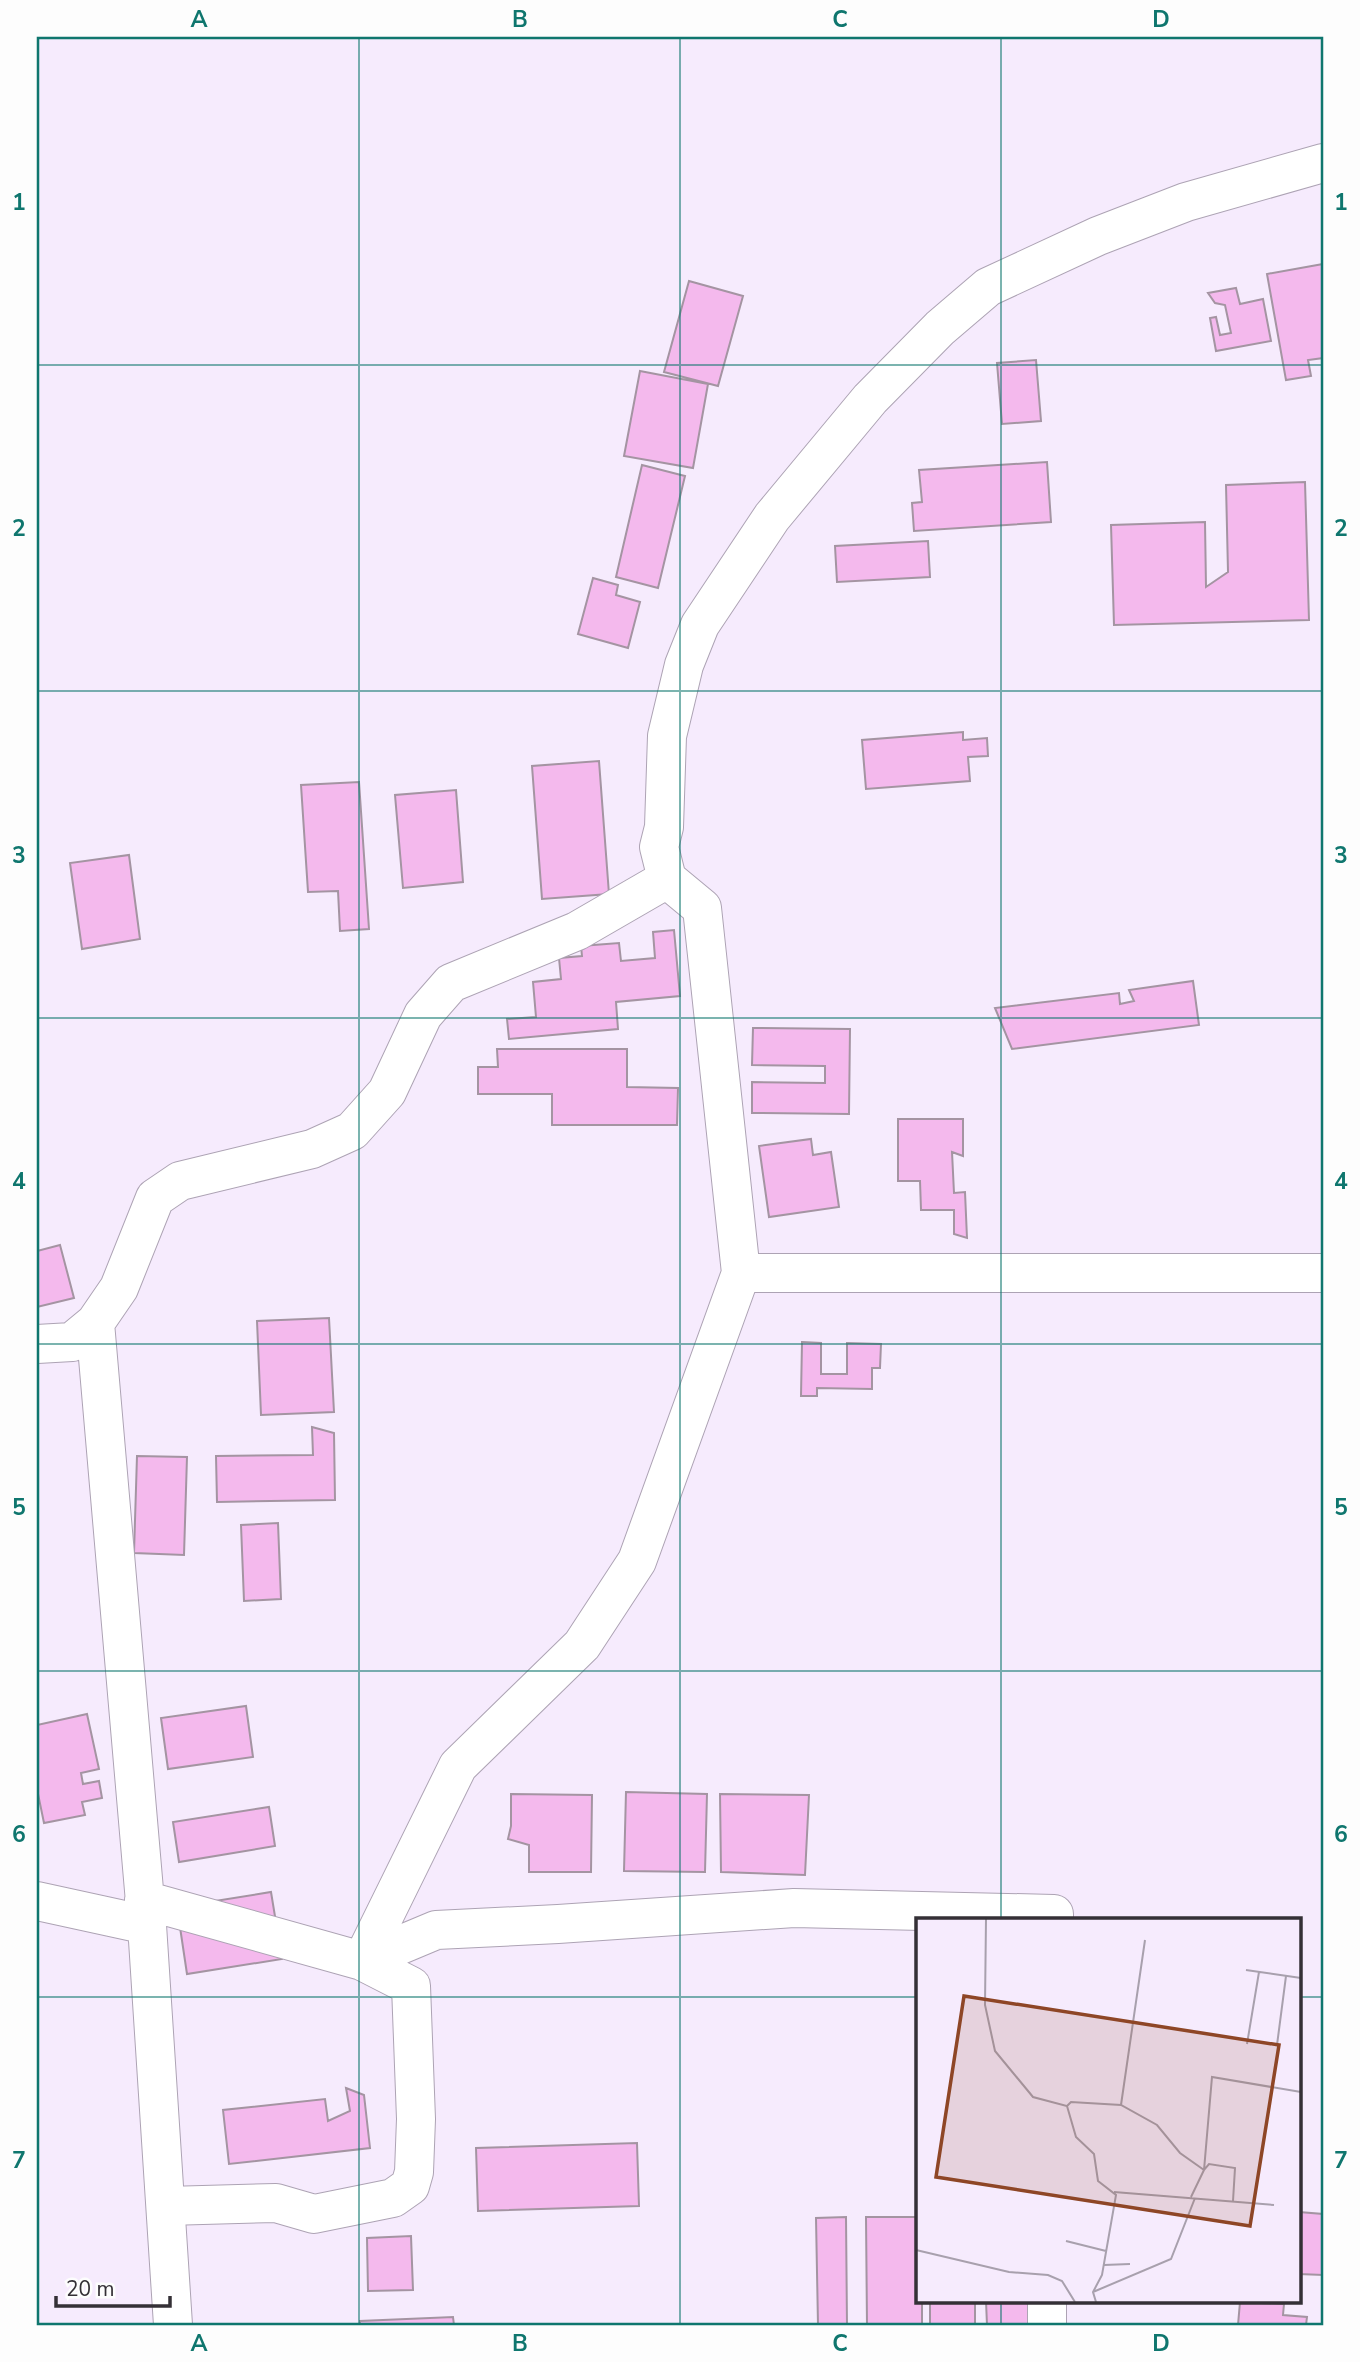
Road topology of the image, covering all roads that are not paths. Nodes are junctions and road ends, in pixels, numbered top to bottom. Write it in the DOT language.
graph roads {
  1 [pos="1323,163"];
  2 [pos="667,879"];
  3 [pos="741,1273"];
  4 [pos="1323,1273"];
  5 [pos="95,1323"];
  6 [pos="37,1345"];
  7 [pos="37,1901"];
  8 [pos="145,1912"];
  9 [pos="1054,1918"];
  10 [pos="362,1961"];
  11 [pos="167,2206"];
  12 [pos="1047,2302"];
  13 [pos="173,2325"];
  14 [pos="1047,2325"];
  1 -- 2 [label="street"];
  2 -- 3 [label="street"];
  2 -- 5 [label="street"];
  3 -- 4 [label="street"];
  3 -- 10 [label="street"];
  5 -- 6 [label="street"];
  5 -- 8 [label="street"];
  7 -- 8 [label="street"];
  8 -- 10 [label="street"];
  8 -- 11 [label="street"];
  9 -- 10 [label="street"];
  10 -- 11 [label="street"];
  11 -- 13 [label="street"];
  12 -- 14 [label="street"];
}
